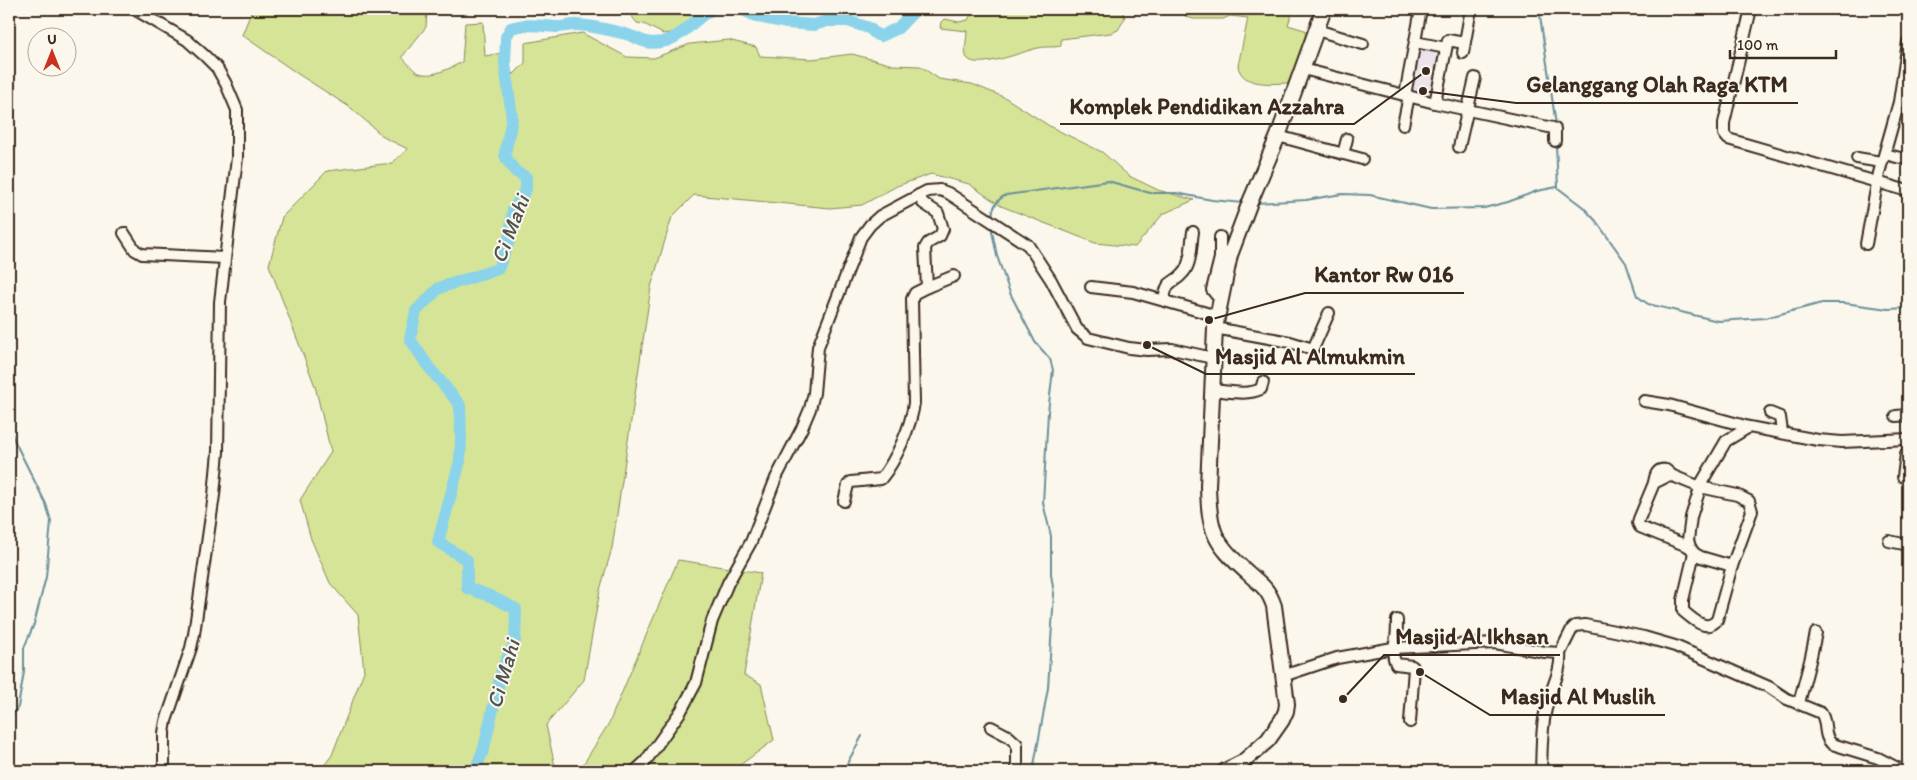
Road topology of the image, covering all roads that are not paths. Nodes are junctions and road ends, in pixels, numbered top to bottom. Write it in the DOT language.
graph roads {
  1 [pos="134,9"];
  2 [pos="1324,9"];
  3 [pos="1421,9"];
  4 [pos="1471,9"];
  5 [pos="1751,9"];
  6 [pos="1316,30"];
  7 [pos="1415,42"];
  8 [pos="1908,42"];
  9 [pos="1363,44"];
  10 [pos="1446,48"];
  11 [pos="1303,69"];
  12 [pos="1475,78"];
  13 [pos="1407,96"];
  14 [pos="1435,103"];
  15 [pos="1469,109"];
  16 [pos="1403,125"];
  17 [pos="1278,136"];
  18 [pos="1347,139"];
  19 [pos="1555,141"];
  20 [pos="1459,147"];
  21 [pos="1343,154"];
  22 [pos="1857,158"];
  23 [pos="1883,158"];
  24 [pos="1362,159"];
  25 [pos="1908,160"];
  26 [pos="1877,181"];
  27 [pos="1908,191"];
  28 [pos="919,195"];
  29 [pos="1193,232"];
  30 [pos="124,233"];
  31 [pos="1220,237"];
  32 [pos="1866,244"];
  33 [pos="225,258"];
  34 [pos="954,276"];
  35 [pos="926,287"];
  36 [pos="1091,287"];
  37 [pos="1221,296"];
  38 [pos="1164,300"];
  39 [pos="1329,314"];
  40 [pos="1216,322"];
  41 [pos="1213,358"];
  42 [pos="1264,382"];
  43 [pos="1211,390"];
  44 [pos="1644,401"];
  45 [pos="1770,413"];
  46 [pos="1908,415"];
  47 [pos="1896,416"];
  48 [pos="1727,421"];
  49 [pos="1750,427"];
  50 [pos="1782,432"];
  51 [pos="1903,439"];
  52 [pos="1726,441"];
  53 [pos="1907,452"];
  54 [pos="1903,477"];
  55 [pos="1700,487"];
  56 [pos="844,500"];
  57 [pos="1889,541"];
  58 [pos="1908,544"];
  59 [pos="1692,550"];
  60 [pos="1732,566"];
  61 [pos="1397,620"];
  62 [pos="1816,633"];
  63 [pos="1392,648"];
  64 [pos="1560,652"];
  65 [pos="1283,676"];
  66 [pos="1799,703"];
  67 [pos="1410,722"];
  68 [pos="991,727"];
  69 [pos="164,771"];
  70 [pos="636,771"];
  71 [pos="1016,771"];
  72 [pos="1225,771"];
  73 [pos="1540,771"];
  74 [pos="1903,771"];
  1 -- 33 [label="street"];
  2 -- 6 [label="main road"];
  3 -- 7 [label="street"];
  4 -- 10 [label="street"];
  5 -- 26 [label="street"];
  6 -- 9 [label="street"];
  6 -- 11 [label="main road"];
  7 -- 10 [label="street"];
  7 -- 13 [label="street"];
  8 -- 23 [label="street"];
  10 -- 14 [label="street"];
  11 -- 13 [label="street"];
  11 -- 17 [label="main road"];
  12 -- 15 [label="street"];
  13 -- 14 [label="street"];
  13 -- 16 [label="street"];
  14 -- 15 [label="street"];
  15 -- 19 [label="street"];
  15 -- 20 [label="street"];
  17 -- 21 [label="street"];
  17 -- 37 [label="main road"];
  18 -- 21 [label="street"];
  21 -- 24 [label="street"];
  22 -- 23 [label="street"];
  23 -- 25 [label="street"];
  23 -- 26 [label="street"];
  26 -- 27 [label="street"];
  26 -- 32 [label="street"];
  28 -- 35 [label="street"];
  28 -- 41 [label="street"];
  28 -- 70 [label="street"];
  29 -- 38 [label="street"];
  30 -- 33 [label="street"];
  31 -- 37 [label="street"];
  33 -- 69 [label="street"];
  34 -- 35 [label="street"];
  35 -- 56 [label="street"];
  36 -- 38 [label="street"];
  37 -- 40 [label="main road"];
  38 -- 40 [label="street"];
  39 -- 40 [label="street"];
  40 -- 41 [label="main road"];
  41 -- 43 [label="main road"];
  42 -- 43 [label="street"];
  43 -- 65 [label="main road"];
  44 -- 48 [label="street"];
  45 -- 50 [label="street"];
  46 -- 47 [label="street"];
  48 -- 49 [label="street"];
  48 -- 52 [label="street"];
  49 -- 50 [label="street"];
  49 -- 52 [label="street"];
  50 -- 51 [label="street"];
  51 -- 53 [label="street"];
  52 -- 55 [label="street"];
  53 -- 54 [label="street"];
  55 -- 59 [label="street"];
  55 -- 59 [label="street"];
  55 -- 60 [label="street"];
  57 -- 58 [label="street"];
  59 -- 60 [label="street"];
  59 -- 60 [label="street"];
  61 -- 63 [label="street"];
  62 -- 66 [label="street"];
  63 -- 64 [label="street"];
  63 -- 65 [label="street"];
  63 -- 67 [label="street"];
  64 -- 66 [label="street"];
  64 -- 73 [label="street"];
  65 -- 72 [label="main road"];
  66 -- 74 [label="street"];
  68 -- 71 [label="street"];
}
